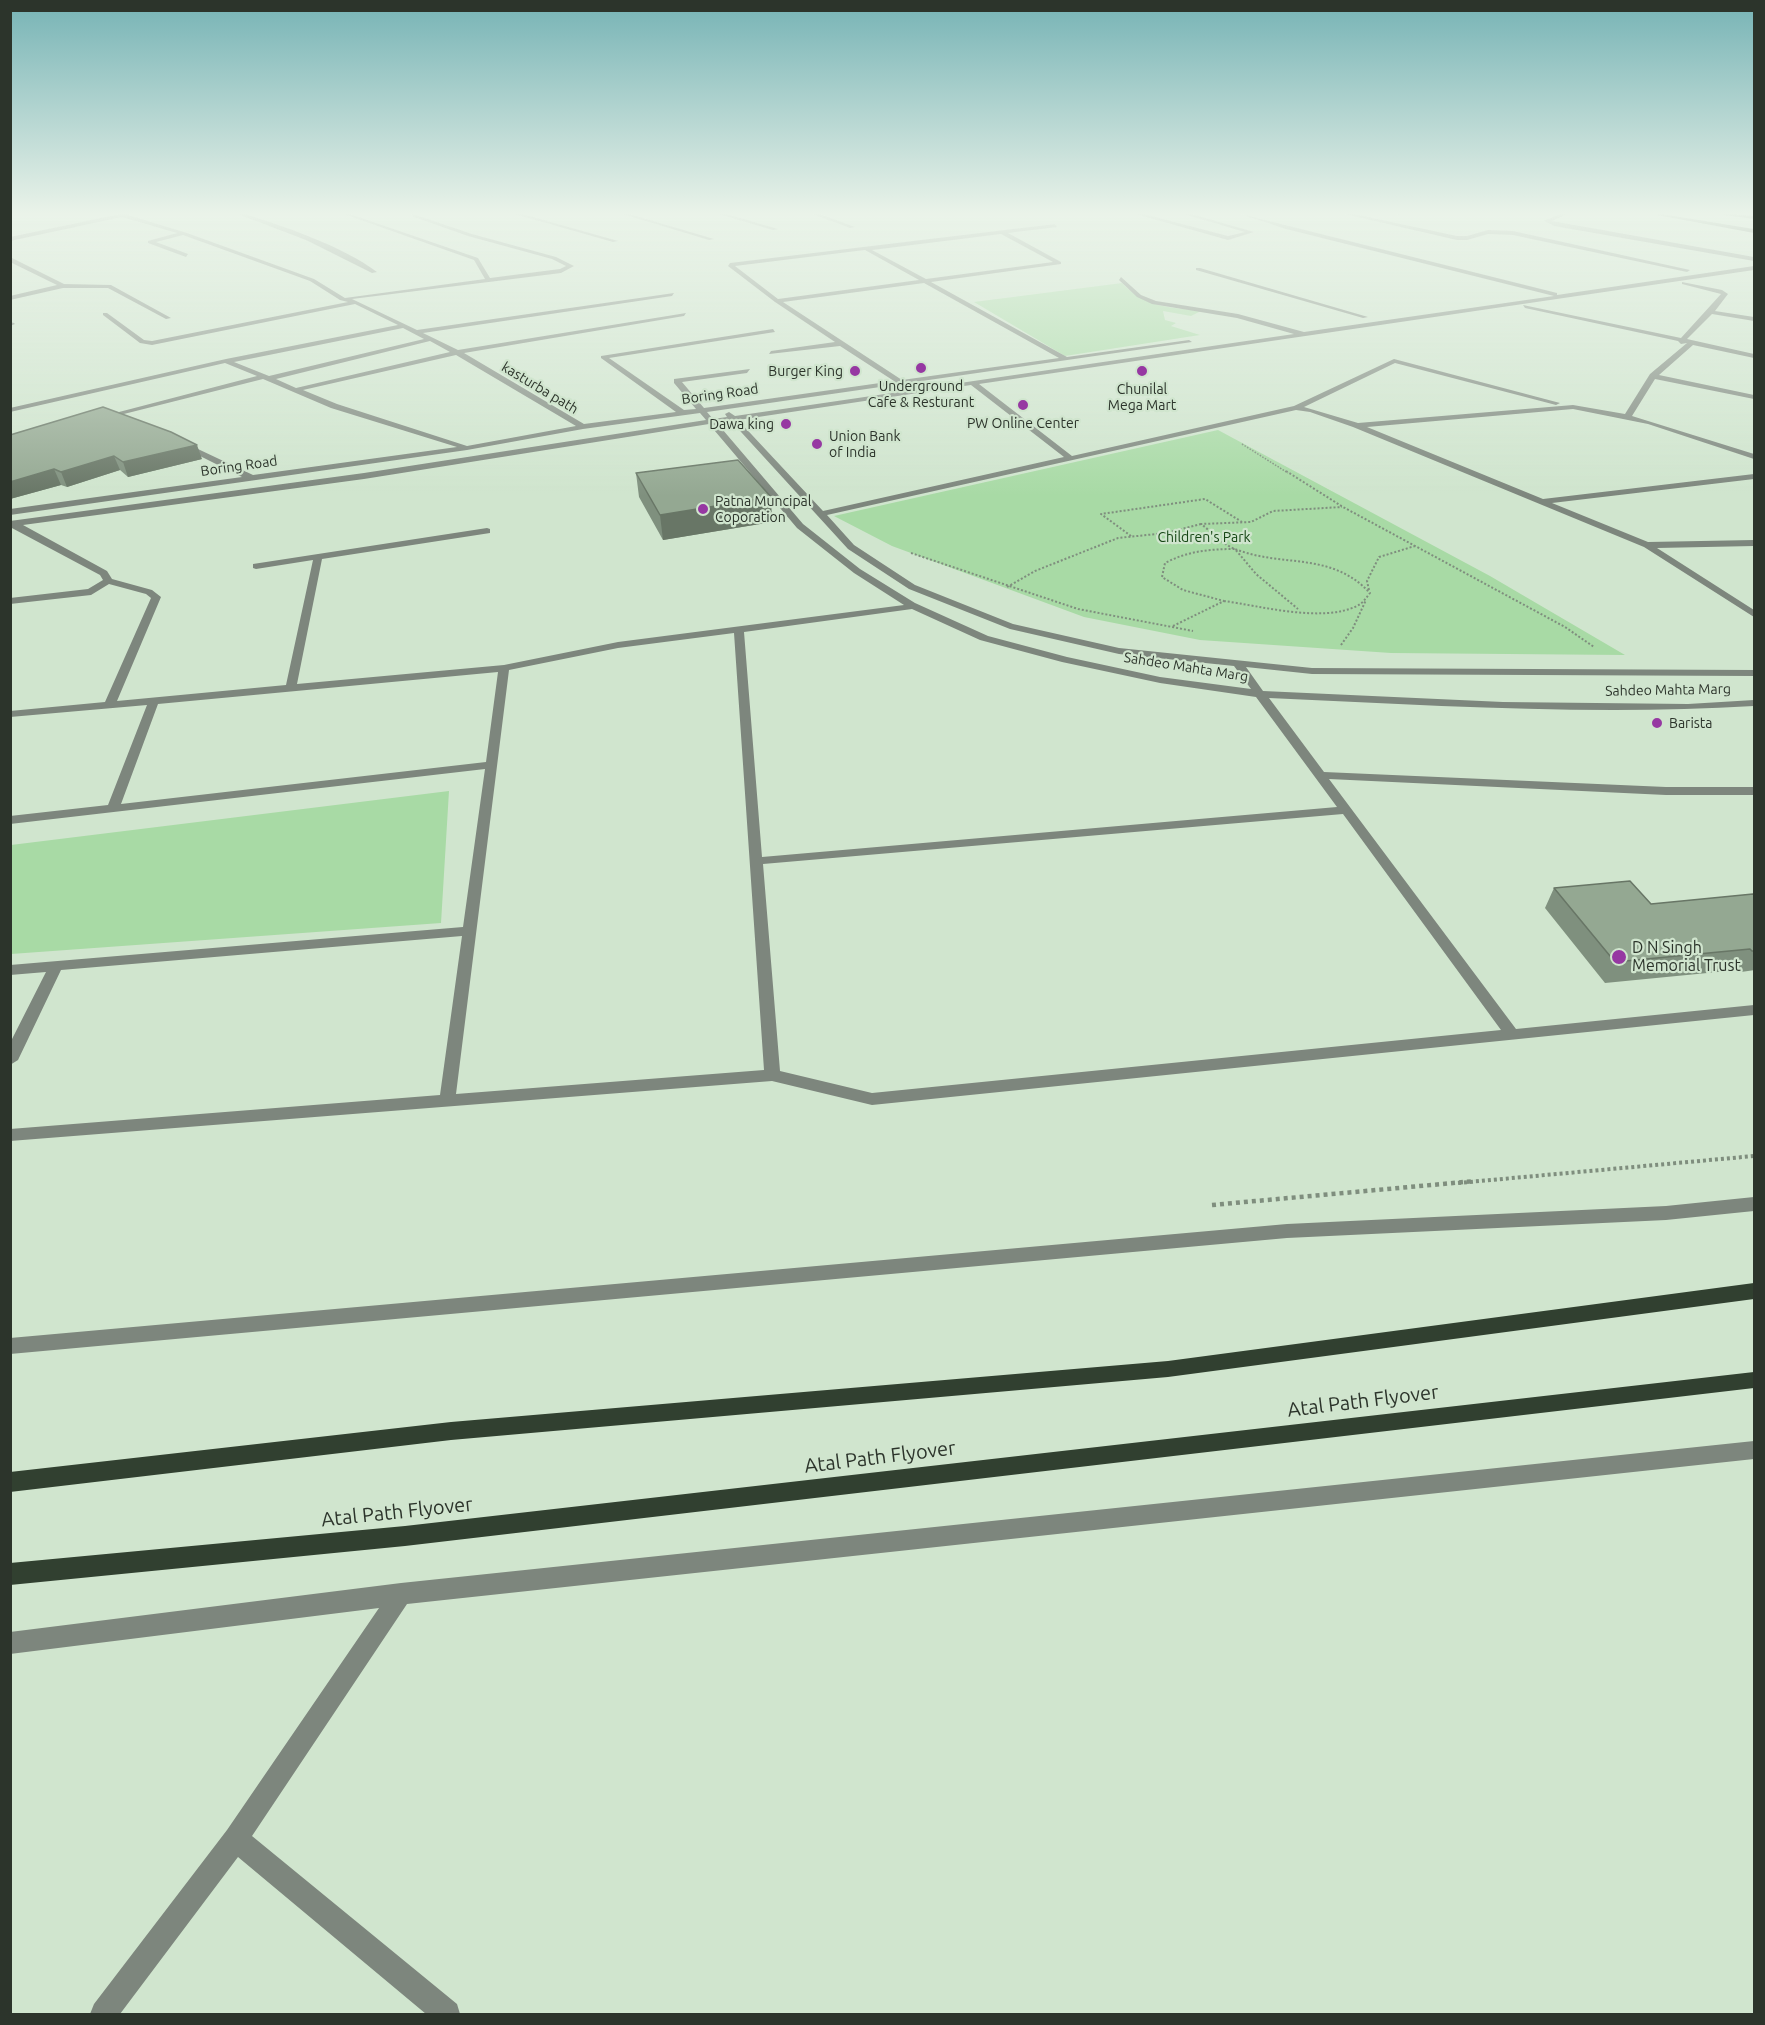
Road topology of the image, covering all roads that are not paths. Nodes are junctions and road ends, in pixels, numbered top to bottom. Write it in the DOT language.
graph roads {
  1 [pos="149,308"];
  2 [pos="328,308"];
  3 [pos="367,308"];
  4 [pos="581,308"];
  5 [pos="786,308"];
  6 [pos="975,308"];
  7 [pos="1186,308"];
  8 [pos="1332,308"];
  9 [pos="1433,308"];
  10 [pos="1485,308"];
  11 [pos="1533,308"];
  12 [pos="1714,308"];
  13 [pos="1711,312"];
  14 [pos="105,314"];
  15 [pos="684,314"];
  16 [pos="1365,317"];
  17 [pos="168,318"];
  18 [pos="1755,319"];
  19 [pos="405,326"];
  20 [pos="1293,329"];
  21 [pos="773,331"];
  22 [pos="416,332"];
  23 [pos="1309,335"];
  24 [pos="431,339"];
  25 [pos="1681,342"];
  26 [pos="839,344"];
  27 [pos="1690,344"];
  28 [pos="457,352"];
  29 [pos="771,353"];
  30 [pos="1755,356"];
  31 [pos="1064,358"];
  32 [pos="226,361"];
  33 [pos="747,370"];
  34 [pos="1653,376"];
  35 [pos="266,378"];
  36 [pos="900,382"];
  37 [pos="974,384"];
  38 [pos="296,390"];
  39 [pos="1755,397"];
  40 [pos="722,407"];
  41 [pos="1573,407"];
  42 [pos="1296,408"];
  43 [pos="10,410"];
  44 [pos="702,410"];
  45 [pos="683,413"];
  46 [pos="1628,417"];
  47 [pos="734,418"];
  48 [pos="93,420"];
  49 [pos="710,422"];
  50 [pos="1356,425"];
  51 [pos="583,427"];
  52 [pos="170,437"];
  53 [pos="467,448"];
  54 [pos="1755,457"];
  55 [pos="1070,458"];
  56 [pos="1755,476"];
  57 [pos="251,478"];
  58 [pos="1543,502"];
  59 [pos="10,512"];
  60 [pos="821,514"];
  61 [pos="12,524"];
  62 [pos="487,531"];
  63 [pos="1755,543"];
  64 [pos="1647,545"];
  65 [pos="318,557"];
  66 [pos="255,566"];
  67 [pos="108,581"];
  68 [pos="10,601"];
  69 [pos="949,602"];
  70 [pos="913,606"];
  71 [pos="1755,614"];
  72 [pos="739,629"];
  73 [pos="1237,663"];
  74 [pos="504,668"];
  75 [pos="1755,673"];
  76 [pos="291,687"];
  77 [pos="1260,694"];
  78 [pos="154,699"];
  79 [pos="1755,703"];
  80 [pos="110,704"];
  81 [pos="10,714"];
  82 [pos="492,765"];
  83 [pos="1320,775"];
  84 [pos="1755,791"];
  85 [pos="113,808"];
  86 [pos="1346,810"];
  87 [pos="10,820"];
  88 [pos="756,861"];
  89 [pos="470,931"];
  90 [pos="56,966"];
  91 [pos="10,970"];
  92 [pos="1755,1010"];
  93 [pos="1513,1035"];
  94 [pos="10,1060"];
  95 [pos="772,1075"];
  96 [pos="447,1100"];
  97 [pos="10,1135"];
  98 [pos="1755,1204"];
  99 [pos="1755,1291"];
  100 [pos="10,1346"];
  101 [pos="1755,1380"];
  102 [pos="1755,1450"];
  103 [pos="10,1482"];
  104 [pos="10,1574"];
  105 [pos="401,1594"];
  106 [pos="10,1643"];
  107 [pos="236,1839"];
  108 [pos="104,2014"];
  109 [pos="447,2014"];
  1 -- 17 [label="street"];
  2 -- 14 [label="street"];
  3 -- 19 [label="street, kasturba path"];
  4 -- 22 [label="street"];
  5 -- 26 [label="street"];
  6 -- 31 [label="street"];
  7 -- 20 [label="street"];
  8 -- 16 [label="street"];
  9 -- 16 [label="street, Boring Road"];
  10 -- 23 [label="street"];
  11 -- 25 [label="street"];
  12 -- 13 [label="street"];
  13 -- 18 [label="street"];
  13 -- 25 [label="street"];
  15 -- 28 [label="street"];
  16 -- 20 [label="street, Boring Road"];
  19 -- 22 [label="street, kasturba path"];
  19 -- 32 [label="street"];
  20 -- 23 [label="street"];
  20 -- 31 [label="street, Boring Road"];
  21 -- 45 [label="street"];
  22 -- 24 [label="street, kasturba path"];
  23 -- 37 [label="street"];
  24 -- 28 [label="street, kasturba path"];
  24 -- 35 [label="street"];
  25 -- 27 [label="street"];
  26 -- 29 [label="street"];
  26 -- 36 [label="street"];
  27 -- 30 [label="street"];
  27 -- 34 [label="street"];
  28 -- 38 [label="street"];
  28 -- 51 [label="street, kasturba path"];
  31 -- 36 [label="street, Boring Road"];
  32 -- 35 [label="street"];
  32 -- 43 [label="street"];
  33 -- 44 [label="street, Sahdeo Mahta Marg"];
  34 -- 39 [label="street"];
  34 -- 46 [label="street"];
  35 -- 38 [label="street"];
  35 -- 48 [label="street"];
  36 -- 40 [label="street, Boring Road"];
  37 -- 47 [label="street"];
  37 -- 55 [label="street"];
  38 -- 53 [label="street"];
  40 -- 44 [label="street, Boring Road"];
  40 -- 47 [label="street, Sahdeo Mahta Marg"];
  41 -- 42 [label="street"];
  41 -- 46 [label="street"];
  41 -- 50 [label="street"];
  42 -- 50 [label="street"];
  42 -- 55 [label="street"];
  44 -- 45 [label="street, Boring Road"];
  44 -- 49 [label="street, Sahdeo Mahta Marg"];
  45 -- 51 [label="street, Boring Road"];
  46 -- 54 [label="street"];
  47 -- 49 [label="street"];
  47 -- 60 [label="street, Sahdeo Mahta Marg"];
  49 -- 61 [label="street"];
  49 -- 70 [label="street, Sahdeo Mahta Marg"];
  50 -- 58 [label="street"];
  51 -- 53 [label="street, Boring Road"];
  52 -- 57 [label="street"];
  53 -- 57 [label="street, Boring Road"];
  55 -- 60 [label="street"];
  56 -- 58 [label="street"];
  57 -- 59 [label="street, Boring Road"];
  58 -- 64 [label="street"];
  60 -- 69 [label="street, Sahdeo Mahta Marg"];
  61 -- 67 [label="street"];
  62 -- 65 [label="street"];
  63 -- 64 [label="street"];
  64 -- 71 [label="street"];
  65 -- 66 [label="street"];
  65 -- 76 [label="street"];
  67 -- 68 [label="street"];
  67 -- 80 [label="street"];
  69 -- 70 [label="street"];
  69 -- 73 [label="street, Sahdeo Mahta Marg"];
  70 -- 72 [label="street"];
  70 -- 77 [label="street, Sahdeo Mahta Marg"];
  72 -- 74 [label="street"];
  72 -- 88 [label="street"];
  73 -- 75 [label="street, Sahdeo Mahta Marg"];
  73 -- 77 [label="street"];
  74 -- 76 [label="street"];
  74 -- 82 [label="street"];
  76 -- 78 [label="street"];
  77 -- 79 [label="street, Sahdeo Mahta Marg"];
  77 -- 83 [label="street"];
  78 -- 80 [label="street"];
  78 -- 85 [label="street"];
  80 -- 81 [label="street"];
  82 -- 85 [label="street"];
  82 -- 89 [label="street"];
  83 -- 84 [label="street"];
  83 -- 86 [label="street"];
  85 -- 87 [label="street"];
  86 -- 88 [label="street"];
  86 -- 93 [label="street"];
  88 -- 95 [label="street"];
  89 -- 90 [label="street"];
  89 -- 96 [label="street"];
  90 -- 91 [label="street"];
  90 -- 94 [label="street"];
  92 -- 93 [label="street"];
  93 -- 95 [label="street"];
  95 -- 96 [label="street"];
  96 -- 97 [label="street"];
  98 -- 100 [label="street"];
  99 -- 103 [label="main road"];
  101 -- 104 [label="main road, Atal Path Flyover"];
  102 -- 105 [label="street"];
  105 -- 106 [label="street"];
  105 -- 107 [label="street"];
  107 -- 108 [label="street"];
  107 -- 109 [label="street"];
}
